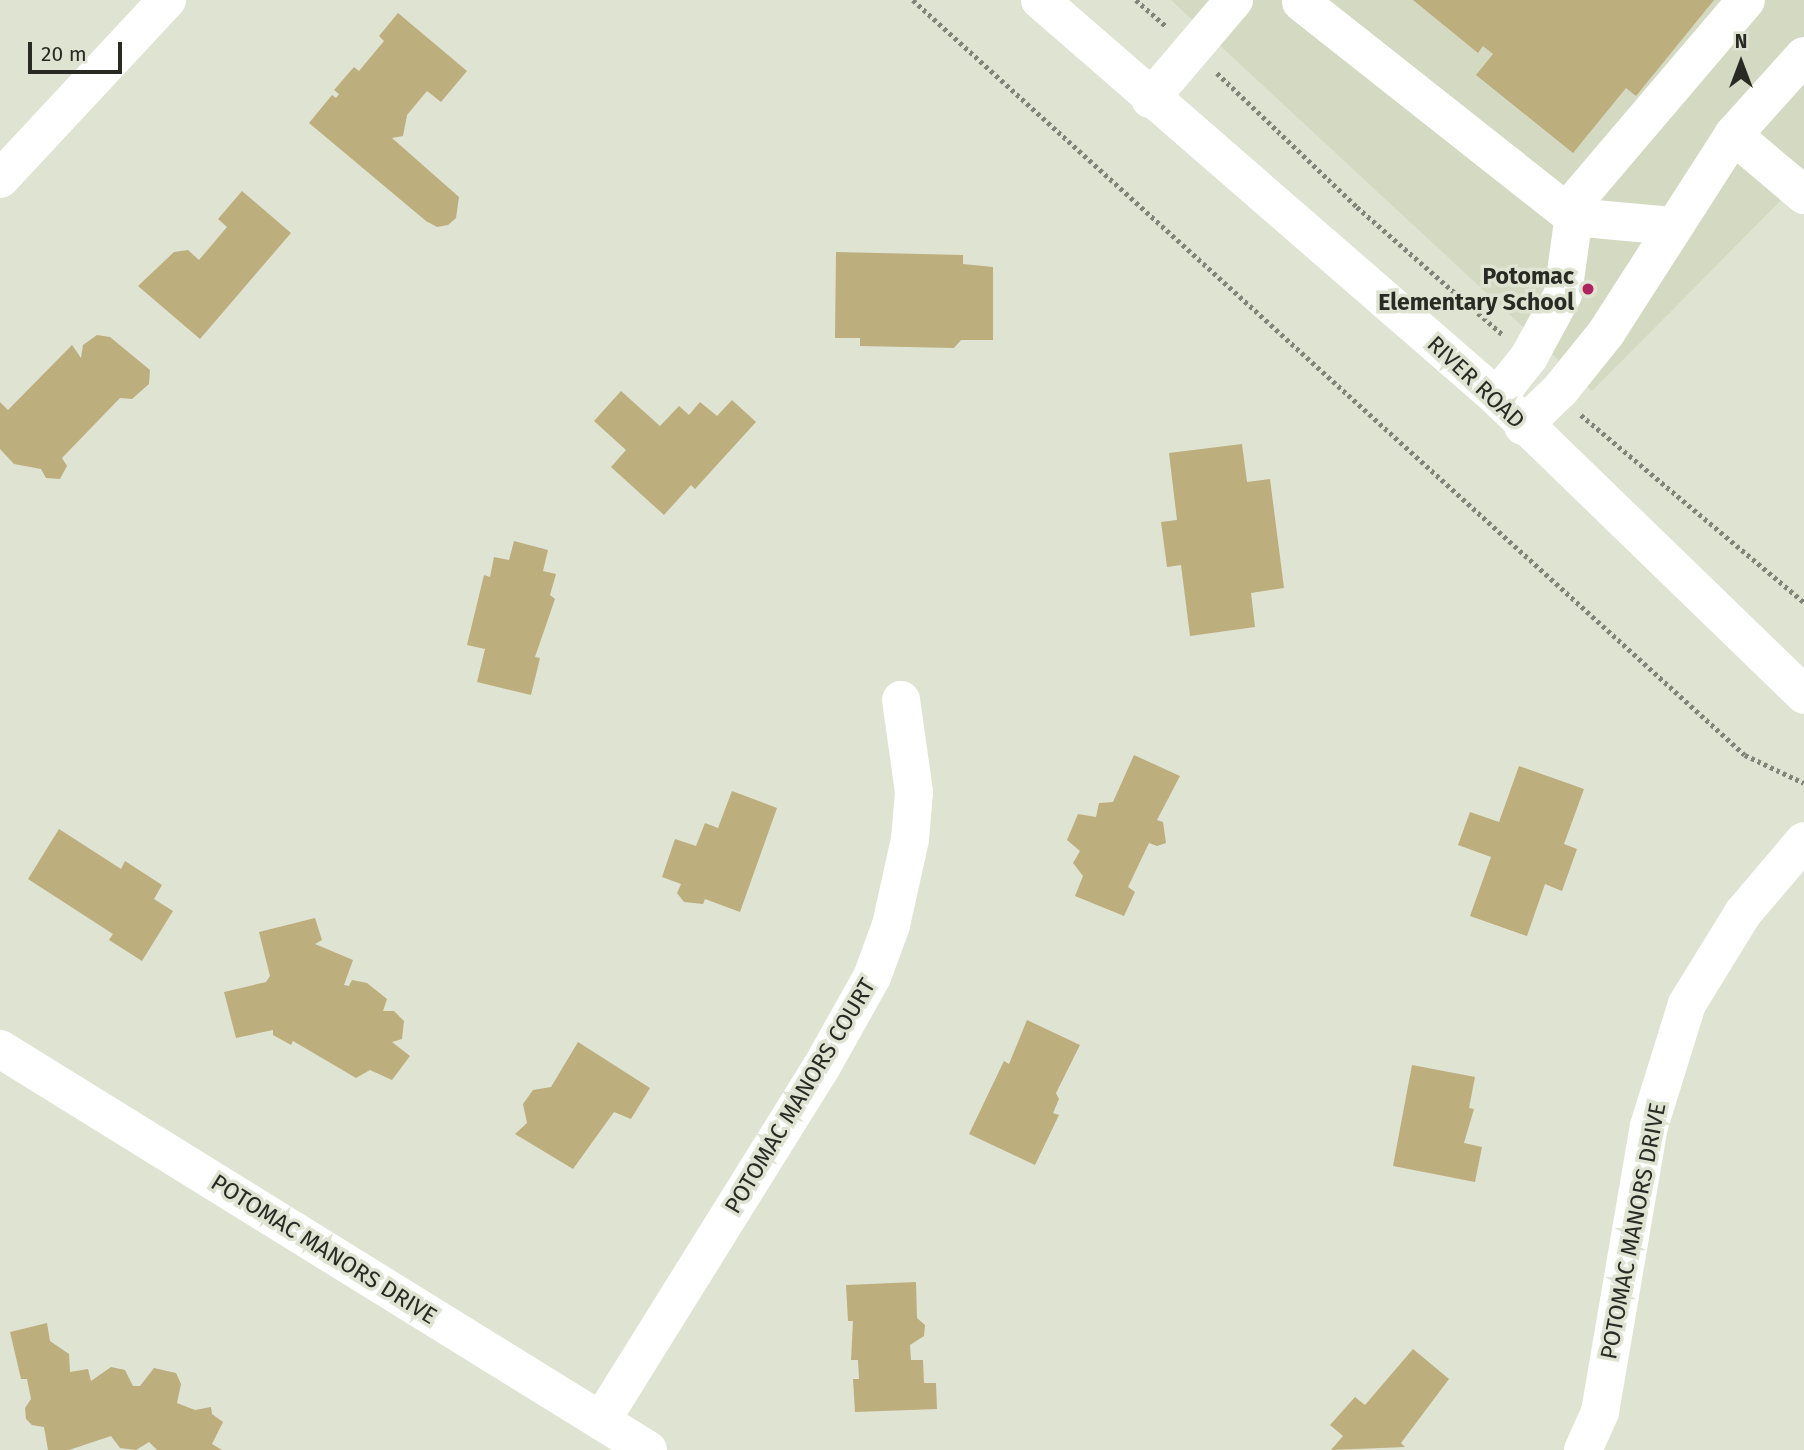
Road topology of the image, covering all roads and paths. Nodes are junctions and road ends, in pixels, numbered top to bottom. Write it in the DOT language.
graph roads {
  1 [pos="167,0"];
  2 [pos="913,0"];
  3 [pos="1040,0"];
  4 [pos="1136,0"];
  5 [pos="1234,0"];
  6 [pos="1746,0"];
  7 [pos="1301,2"];
  8 [pos="1192,50"];
  9 [pos="1804,56"];
  10 [pos="1150,99"];
  11 [pos="1733,135"];
  12 [pos="0,179"];
  13 [pos="1804,195"];
  14 [pos="1573,217"];
  15 [pos="1672,226"];
  16 [pos="1529,357"];
  17 [pos="1561,389"];
  18 [pos="1497,397"];
  19 [pos="1523,426"];
  20 [pos="1804,602"];
  21 [pos="1804,695"];
  22 [pos="901,700"];
  23 [pos="1804,783"];
  24 [pos="1804,841"];
  25 [pos="0,1048"];
  26 [pos="601,1421"];
  27 [pos="648,1450"];
  28 [pos="1583,1450"];
  1 -- 12 [label="street"];
  2 -- 23 [label="path"];
  3 -- 10 [label="street, RIVER ROAD"];
  4 -- 8 [label="path"];
  5 -- 8 [label="street"];
  6 -- 14 [label="street"];
  7 -- 14 [label="street"];
  8 -- 10 [label="street"];
  8 -- 16 [label="path"];
  9 -- 11 [label="street"];
  10 -- 18 [label="street, RIVER ROAD"];
  11 -- 13 [label="street"];
  11 -- 15 [label="street"];
  14 -- 15 [label="street"];
  14 -- 16 [label="street"];
  15 -- 17 [label="street"];
  16 -- 18 [label="street"];
  17 -- 19 [label="street"];
  17 -- 20 [label="path"];
  18 -- 19 [label="street, RIVER ROAD"];
  19 -- 21 [label="street, RIVER ROAD"];
  22 -- 26 [label="street, POTOMAC MANORS COURT"];
  24 -- 28 [label="street, POTOMAC MANORS DRIVE"];
  25 -- 26 [label="street, POTOMAC MANORS DRIVE"];
  26 -- 27 [label="street, POTOMAC MANORS DRIVE"];
}
